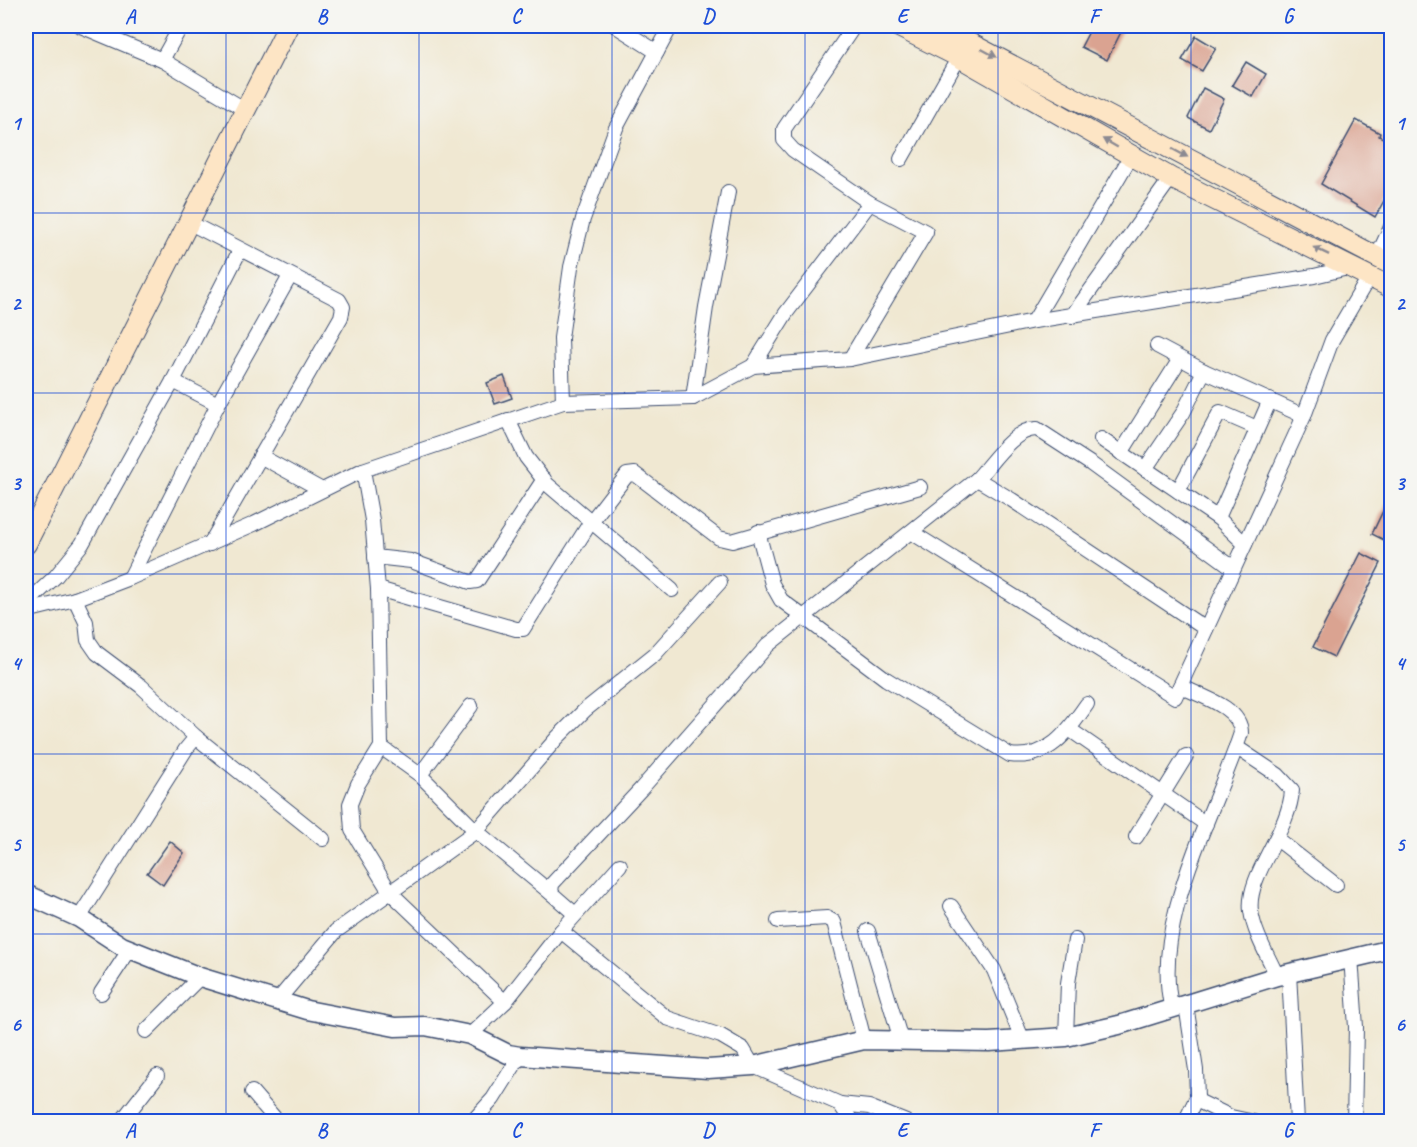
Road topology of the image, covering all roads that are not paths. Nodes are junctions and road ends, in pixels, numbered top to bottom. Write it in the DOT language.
graph roads {
  1 [pos="83,26"];
  2 [pos="181,26"];
  3 [pos="288,26"];
  4 [pos="616,26"];
  5 [pos="671,26"];
  6 [pos="854,26"];
  7 [pos="897,26"];
  8 [pos="937,26"];
  9 [pos="657,52"];
  10 [pos="959,57"];
  11 [pos="162,60"];
  12 [pos="244,109"];
  13 [pos="1131,156"];
  14 [pos="901,159"];
  15 [pos="1171,178"];
  16 [pos="728,192"];
  17 [pos="870,203"];
  18 [pos="188,222"];
  19 [pos="1392,225"];
  20 [pos="240,250"];
  21 [pos="1384,261"];
  22 [pos="1352,267"];
  23 [pos="290,276"];
  24 [pos="1369,277"];
  25 [pos="1392,288"];
  26 [pos="1072,316"];
  27 [pos="1034,321"];
  28 [pos="1157,346"];
  29 [pos="850,359"];
  30 [pos="1180,359"];
  31 [pos="753,366"];
  32 [pos="1204,371"];
  33 [pos="173,381"];
  34 [pos="693,398"];
  35 [pos="1270,400"];
  36 [pos="563,402"];
  37 [pos="218,404"];
  38 [pos="1304,416"];
  39 [pos="508,420"];
  40 [pos="1257,428"];
  41 [pos="1101,439"];
  42 [pos="1121,453"];
  43 [pos="260,456"];
  44 [pos="1145,469"];
  45 [pos="363,470"];
  46 [pos="544,479"];
  47 [pos="977,480"];
  48 [pos="920,487"];
  49 [pos="322,490"];
  50 [pos="1178,491"];
  51 [pos="1218,518"];
  52 [pos="590,523"];
  53 [pos="758,532"];
  54 [pos="911,532"];
  55 [pos="26,544"];
  56 [pos="210,544"];
  57 [pos="1245,544"];
  58 [pos="375,557"];
  59 [pos="1232,567"];
  60 [pos="130,578"];
  61 [pos="720,582"];
  62 [pos="378,589"];
  63 [pos="672,590"];
  64 [pos="75,599"];
  65 [pos="26,604"];
  66 [pos="26,611"];
  67 [pos="802,615"];
  68 [pos="1206,629"];
  69 [pos="1180,686"];
  70 [pos="1087,704"];
  71 [pos="471,706"];
  72 [pos="1069,729"];
  73 [pos="196,737"];
  74 [pos="381,747"];
  75 [pos="1236,747"];
  76 [pos="1186,756"];
  77 [pos="420,774"];
  78 [pos="1162,794"];
  79 [pos="1206,824"];
  80 [pos="476,831"];
  81 [pos="1136,837"];
  82 [pos="323,839"];
  83 [pos="1277,839"];
  84 [pos="620,865"];
  85 [pos="1336,885"];
  86 [pos="390,892"];
  87 [pos="551,893"];
  88 [pos="26,894"];
  89 [pos="951,906"];
  90 [pos="575,914"];
  91 [pos="79,918"];
  92 [pos="778,921"];
  93 [pos="561,931"];
  94 [pos="868,931"];
  95 [pos="1075,940"];
  96 [pos="130,949"];
  97 [pos="1392,949"];
  98 [pos="1351,957"];
  99 [pos="1283,974"];
  100 [pos="200,977"];
  101 [pos="101,993"];
  102 [pos="278,1000"];
  103 [pos="505,1002"];
  104 [pos="1179,1007"];
  105 [pos="146,1031"];
  106 [pos="470,1035"];
  107 [pos="1066,1037"];
  108 [pos="864,1040"];
  109 [pos="901,1040"];
  110 [pos="1023,1041"];
  111 [pos="520,1056"];
  112 [pos="753,1066"];
  113 [pos="157,1076"];
  114 [pos="252,1092"];
  115 [pos="1196,1100"];
  116 [pos="840,1104"];
  117 [pos="121,1122"];
  118 [pos="278,1122"];
  119 [pos="472,1122"];
  120 [pos="852,1122"];
  121 [pos="906,1122"];
  122 [pos="1185,1122"];
  123 [pos="1254,1122"];
  124 [pos="1297,1122"];
  125 [pos="1354,1122"];
  1 -- 11 [label="street"];
  2 -- 11 [label="street"];
  3 -- 12 [label="main road"];
  4 -- 9 [label="street"];
  5 -- 9 [label="street"];
  6 -- 17 [label="street"];
  7 -- 10 [label="main road"];
  8 -- 21 [label="main road, one-way"];
  9 -- 36 [label="street"];
  13 -- 10 [label="main road, one-way"];
  10 -- 14 [label="street"];
  11 -- 12 [label="street"];
  12 -- 18 [label="main road"];
  13 -- 15 [label="main road"];
  13 -- 27 [label="street"];
  22 -- 15 [label="main road, one-way"];
  15 -- 26 [label="street"];
  16 -- 34 [label="street"];
  17 -- 29 [label="street"];
  17 -- 31 [label="street"];
  18 -- 20 [label="street"];
  18 -- 55 [label="main road"];
  19 -- 21 [label="street"];
  20 -- 23 [label="street"];
  20 -- 33 [label="street"];
  22 -- 24 [label="main road"];
  22 -- 26 [label="street"];
  23 -- 37 [label="street"];
  23 -- 43 [label="street"];
  24 -- 25 [label="main road"];
  24 -- 38 [label="street"];
  26 -- 27 [label="street"];
  27 -- 29 [label="street"];
  28 -- 30 [label="street"];
  29 -- 31 [label="street"];
  30 -- 32 [label="street"];
  30 -- 42 [label="street"];
  31 -- 34 [label="street"];
  32 -- 35 [label="street"];
  32 -- 44 [label="street"];
  33 -- 37 [label="street"];
  33 -- 65 [label="street"];
  34 -- 36 [label="street"];
  35 -- 38 [label="street"];
  35 -- 40 [label="street"];
  36 -- 39 [label="street"];
  37 -- 60 [label="street"];
  38 -- 57 [label="street"];
  39 -- 45 [label="street"];
  39 -- 46 [label="street"];
  40 -- 50 [label="street"];
  40 -- 51 [label="street"];
  41 -- 42 [label="street"];
  42 -- 44 [label="street"];
  43 -- 49 [label="street"];
  43 -- 56 [label="street"];
  44 -- 50 [label="street"];
  45 -- 49 [label="street"];
  45 -- 58 [label="street"];
  46 -- 52 [label="street"];
  46 -- 58 [label="street"];
  47 -- 54 [label="street"];
  47 -- 59 [label="street"];
  47 -- 68 [label="street"];
  48 -- 53 [label="street"];
  49 -- 56 [label="street"];
  50 -- 51 [label="street"];
  51 -- 57 [label="street"];
  52 -- 53 [label="street"];
  52 -- 62 [label="street"];
  52 -- 63 [label="street"];
  53 -- 67 [label="street"];
  54 -- 67 [label="street"];
  54 -- 69 [label="street"];
  56 -- 60 [label="street"];
  57 -- 59 [label="street"];
  58 -- 62 [label="street"];
  59 -- 68 [label="street"];
  60 -- 64 [label="street"];
  61 -- 80 [label="street"];
  62 -- 74 [label="street"];
  64 -- 66 [label="street"];
  64 -- 73 [label="street"];
  67 -- 72 [label="street"];
  67 -- 87 [label="street"];
  68 -- 69 [label="street"];
  69 -- 75 [label="street"];
  70 -- 72 [label="street"];
  71 -- 77 [label="street"];
  72 -- 78 [label="street"];
  73 -- 82 [label="street"];
  73 -- 91 [label="street"];
  74 -- 77 [label="street"];
  74 -- 86 [label="street"];
  75 -- 79 [label="street"];
  75 -- 83 [label="street"];
  76 -- 78 [label="street"];
  77 -- 80 [label="street"];
  78 -- 79 [label="street"];
  78 -- 81 [label="street"];
  79 -- 104 [label="street"];
  80 -- 86 [label="street"];
  80 -- 87 [label="street"];
  83 -- 85 [label="street"];
  83 -- 99 [label="street"];
  84 -- 90 [label="street"];
  86 -- 102 [label="street"];
  86 -- 103 [label="street"];
  87 -- 90 [label="street"];
  88 -- 91 [label="street"];
  89 -- 110 [label="street"];
  90 -- 93 [label="street"];
  91 -- 96 [label="street"];
  92 -- 108 [label="street"];
  93 -- 103 [label="street"];
  93 -- 112 [label="street"];
  94 -- 109 [label="street"];
  95 -- 107 [label="street"];
  96 -- 100 [label="street"];
  96 -- 101 [label="street"];
  97 -- 98 [label="street"];
  98 -- 99 [label="street"];
  98 -- 125 [label="street"];
  99 -- 104 [label="street"];
  99 -- 124 [label="street"];
  100 -- 102 [label="street"];
  100 -- 105 [label="street"];
  102 -- 106 [label="street"];
  103 -- 106 [label="street"];
  104 -- 107 [label="street"];
  104 -- 115 [label="street"];
  106 -- 111 [label="street"];
  107 -- 110 [label="street"];
  108 -- 109 [label="street"];
  108 -- 112 [label="street"];
  109 -- 110 [label="street"];
  111 -- 112 [label="street"];
  111 -- 119 [label="street"];
  112 -- 116 [label="street"];
  113 -- 117 [label="street"];
  114 -- 118 [label="street"];
  115 -- 122 [label="street"];
  115 -- 123 [label="street"];
  116 -- 120 [label="street"];
  116 -- 121 [label="street"];
}
